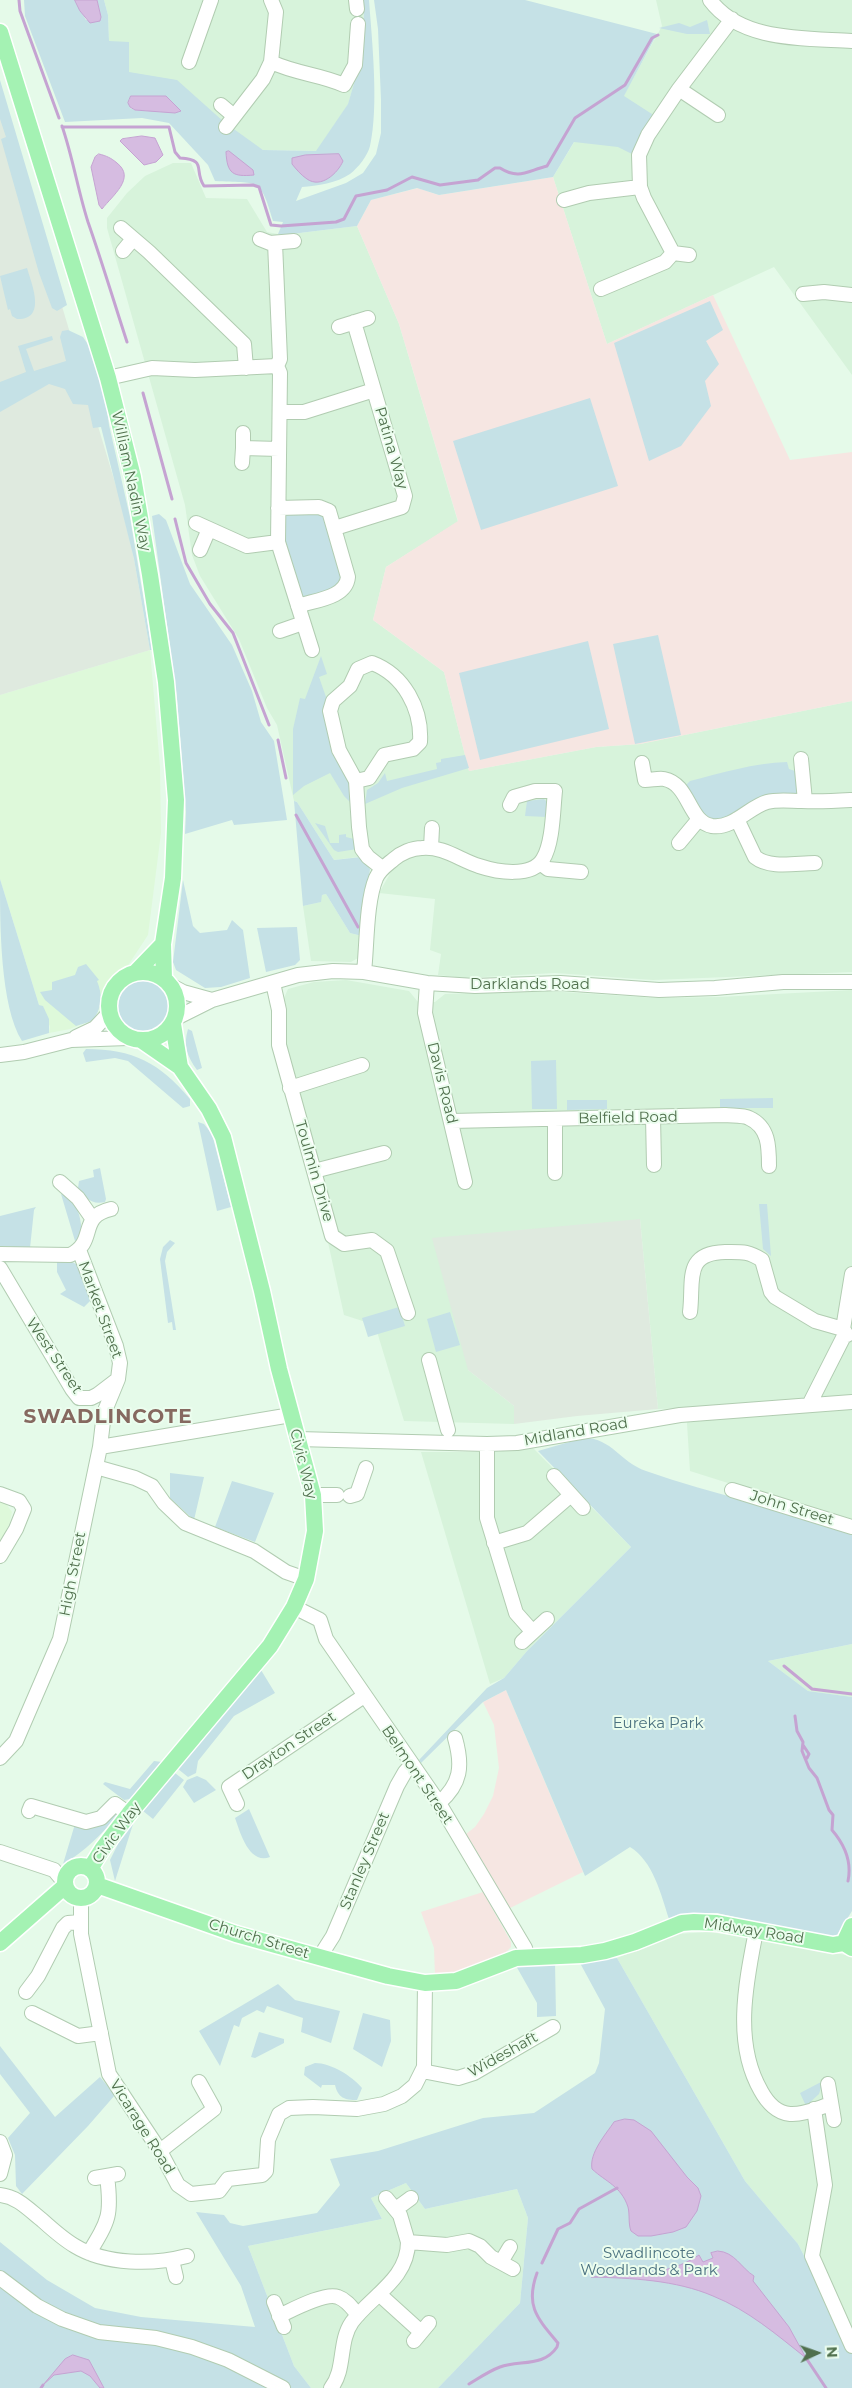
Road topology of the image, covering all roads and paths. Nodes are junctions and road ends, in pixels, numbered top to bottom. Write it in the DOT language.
graph roads {
  1 [pos="210,0"];
  2 [pos="270,0"];
  3 [pos="710,0"];
  4 [pos="732,19"];
  5 [pos="358,24"];
  6 [pos="0,32"];
  7 [pos="852,41"];
  8 [pos="189,62"];
  9 [pos="271,62"];
  10 [pos="679,89"];
  11 [pos="221,105"];
  12 [pos="718,115"];
  13 [pos="640,187"];
  14 [pos="564,200"];
  15 [pos="121,228"];
  16 [pos="133,239"];
  17 [pos="260,239"];
  18 [pos="294,241"];
  19 [pos="275,243"];
  20 [pos="123,251"];
  21 [pos="673,253"];
  22 [pos="689,255"];
  23 [pos="601,289"];
  24 [pos="803,294"];
  25 [pos="852,294"];
  26 [pos="368,318"];
  27 [pos="354,322"];
  28 [pos="339,327"];
  29 [pos="277,366"];
  30 [pos="246,368"];
  31 [pos="108,378"];
  32 [pos="374,390"];
  33 [pos="280,412"];
  34 [pos="243,433"];
  35 [pos="243,448"];
  36 [pos="279,448"];
  37 [pos="242,463"];
  38 [pos="278,508"];
  39 [pos="335,528"];
  40 [pos="278,542"];
  41 [pos="200,550"];
  42 [pos="298,606"];
  43 [pos="303,623"];
  44 [pos="280,630"];
  45 [pos="312,650"];
  46 [pos="801,759"];
  47 [pos="642,763"];
  48 [pos="356,781"];
  49 [pos="852,800"];
  50 [pos="805,802"];
  51 [pos="510,805"];
  52 [pos="699,820"];
  53 [pos="737,820"];
  54 [pos="432,828"];
  55 [pos="679,843"];
  56 [pos="431,848"];
  57 [pos="540,863"];
  58 [pos="815,863"];
  59 [pos="382,868"];
  60 [pos="581,872"];
  61 [pos="162,944"];
  62 [pos="364,972"];
  63 [pos="135,973"];
  64 [pos="167,982"];
  65 [pos="852,982"];
  66 [pos="273,983"];
  67 [pos="427,983"];
  68 [pos="212,1000"];
  69 [pos="110,1012"];
  70 [pos="174,1021"];
  71 [pos="134,1039"];
  72 [pos="71,1040"];
  73 [pos="0,1055"];
  74 [pos="362,1065"];
  75 [pos="180,1067"];
  76 [pos="290,1088"];
  77 [pos="653,1117"];
  78 [pos="555,1120"];
  79 [pos="451,1121"];
  80 [pos="384,1153"];
  81 [pos="654,1165"];
  82 [pos="769,1166"];
  83 [pos="314,1171"];
  84 [pos="555,1173"];
  85 [pos="60,1182"];
  86 [pos="465,1182"];
  87 [pos="111,1209"];
  88 [pos="92,1218"];
  89 [pos="79,1250"];
  90 [pos="0,1254"];
  91 [pos="0,1268"];
  92 [pos="852,1274"];
  93 [pos="690,1312"];
  94 [pos="408,1313"];
  95 [pos="846,1333"];
  96 [pos="429,1360"];
  97 [pos="119,1375"];
  98 [pos="852,1402"];
  99 [pos="809,1405"];
  100 [pos="291,1415"];
  101 [pos="448,1430"];
  102 [pos="298,1439"];
  103 [pos="487,1444"];
  104 [pos="100,1447"];
  105 [pos="96,1467"];
  106 [pos="366,1468"];
  107 [pos="554,1476"];
  108 [pos="732,1490"];
  109 [pos="313,1495"];
  110 [pos="571,1495"];
  111 [pos="6,1496"];
  112 [pos="583,1508"];
  113 [pos="852,1527"];
  114 [pos="494,1543"];
  115 [pos="0,1556"];
  116 [pos="306,1579"];
  117 [pos="294,1607"];
  118 [pos="547,1620"];
  119 [pos="532,1632"];
  120 [pos="522,1642"];
  121 [pos="364,1696"];
  122 [pos="455,1738"];
  123 [pos="0,1758"];
  124 [pos="412,1764"];
  125 [pos="439,1803"];
  126 [pos="237,1804"];
  127 [pos="28,1811"];
  128 [pos="129,1814"];
  129 [pos="0,1852"];
  130 [pos="90,1869"];
  131 [pos="97,1885"];
  132 [pos="71,1891"];
  133 [pos="80,1922"];
  134 [pos="852,1926"];
  135 [pos="756,1931"];
  136 [pos="0,1944"];
  137 [pos="848,1946"];
  138 [pos="527,1956"];
  139 [pos="319,1958"];
  140 [pos="425,1983"];
  141 [pos="26,1992"];
  142 [pos="32,2013"];
  143 [pos="553,2026"];
  144 [pos="101,2033"];
  145 [pos="422,2071"];
  146 [pos="199,2082"];
  147 [pos="828,2084"];
  148 [pos="831,2104"];
  149 [pos="814,2109"];
  150 [pos="834,2120"];
  151 [pos="0,2142"];
  152 [pos="160,2151"];
  153 [pos="0,2174"];
  154 [pos="107,2176"];
  155 [pos="0,2195"];
  156 [pos="386,2198"];
  157 [pos="411,2198"];
  158 [pos="396,2209"];
  159 [pos="408,2242"];
  160 [pos="510,2247"];
  161 [pos="88,2253"];
  162 [pos="187,2256"];
  163 [pos="172,2260"];
  164 [pos="176,2276"];
  165 [pos="0,2278"];
  166 [pos="379,2294"];
  167 [pos="274,2302"];
  168 [pos="358,2315"];
  169 [pos="421,2332"];
  170 [pos="852,2346"];
  171 [pos="283,2388"];
  172 [pos="331,2388"];
  1 -- 8 [label="street"];
  2 -- 9 [label="street"];
  3 -- 4 [label="street"];
  4 -- 7 [label="street"];
  4 -- 10 [label="street"];
  5 -- 9 [label="street"];
  6 -- 31 [label="main road, William Nadin Way"];
  9 -- 11 [label="street"];
  10 -- 12 [label="street"];
  10 -- 13 [label="street"];
  13 -- 14 [label="street"];
  13 -- 21 [label="street"];
  15 -- 16 [label="street"];
  16 -- 20 [label="street"];
  16 -- 30 [label="street"];
  17 -- 19 [label="street"];
  18 -- 19 [label="street"];
  19 -- 29 [label="street"];
  21 -- 22 [label="street"];
  21 -- 23 [label="street"];
  24 -- 25 [label="street"];
  26 -- 27 [label="street"];
  27 -- 28 [label="street"];
  27 -- 32 [label="street, Patina Way"];
  29 -- 30 [label="street"];
  29 -- 33 [label="street"];
  30 -- 31 [label="street"];
  31 -- 61 [label="main road, William Nadin Way"];
  32 -- 33 [label="street"];
  32 -- 39 [label="street, Patina Way"];
  33 -- 36 [label="street"];
  34 -- 35 [label="street"];
  35 -- 36 [label="street"];
  35 -- 37 [label="street"];
  36 -- 38 [label="street"];
  38 -- 39 [label="street"];
  38 -- 40 [label="street"];
  39 -- 42 [label="street"];
  40 -- 41 [label="street"];
  40 -- 42 [label="street"];
  42 -- 43 [label="street"];
  43 -- 44 [label="street"];
  43 -- 45 [label="street"];
  46 -- 50 [label="street"];
  47 -- 52 [label="street"];
  48 -- 48 [label="street"];
  48 -- 59 [label="street"];
  49 -- 50 [label="street"];
  50 -- 53 [label="street"];
  51 -- 57 [label="street"];
  52 -- 53 [label="street"];
  52 -- 55 [label="street"];
  53 -- 58 [label="street"];
  54 -- 56 [label="street"];
  56 -- 57 [label="street"];
  56 -- 59 [label="street"];
  57 -- 60 [label="street"];
  59 -- 62 [label="street"];
  61 -- 63 [label="main road"];
  61 -- 64 [label="main road, William Nadin Way"];
  62 -- 66 [label="street, Darklands Road"];
  62 -- 67 [label="street, Darklands Road"];
  63 -- 64 [label="main road"];
  63 -- 69 [label="main road"];
  64 -- 68 [label="street"];
  64 -- 70 [label="main road"];
  65 -- 67 [label="street, Darklands Road"];
  66 -- 68 [label="street, Darklands Road"];
  66 -- 76 [label="street, Toulmin Drive"];
  67 -- 79 [label="street, Davis Road"];
  68 -- 70 [label="street, Darklands Road"];
  69 -- 71 [label="main road"];
  69 -- 72 [label="street"];
  70 -- 71 [label="main road"];
  70 -- 75 [label="main road, Civic Way"];
  71 -- 72 [label="street"];
  71 -- 75 [label="main road, Civic Way"];
  72 -- 73 [label="street"];
  74 -- 76 [label="street"];
  75 -- 100 [label="main road, Civic Way"];
  76 -- 83 [label="street, Toulmin Drive"];
  77 -- 78 [label="street, Belfield Road"];
  77 -- 81 [label="street"];
  77 -- 82 [label="street, Belfield Road"];
  78 -- 79 [label="street, Belfield Road"];
  78 -- 84 [label="street"];
  79 -- 86 [label="street, Davis Road"];
  80 -- 83 [label="street"];
  83 -- 94 [label="street, Toulmin Drive"];
  85 -- 88 [label="street"];
  87 -- 88 [label="street"];
  88 -- 89 [label="street"];
  89 -- 90 [label="street"];
  89 -- 97 [label="street, Market Street"];
  91 -- 97 [label="street, West Street"];
  92 -- 95 [label="street"];
  93 -- 95 [label="street"];
  95 -- 99 [label="street"];
  96 -- 101 [label="street"];
  97 -- 104 [label="street, High Street"];
  98 -- 99 [label="street, Midland Road"];
  99 -- 103 [label="street, Midland Road"];
  100 -- 102 [label="main road, Civic Way"];
  100 -- 104 [label="street"];
  102 -- 103 [label="street, Midland Road"];
  102 -- 109 [label="main road, Civic Way"];
  103 -- 114 [label="street"];
  104 -- 105 [label="street, High Street"];
  105 -- 116 [label="street"];
  105 -- 123 [label="street, High Street"];
  106 -- 109 [label="street"];
  107 -- 110 [label="street"];
  108 -- 113 [label="street, John Street"];
  109 -- 116 [label="main road, Civic Way"];
  110 -- 112 [label="street"];
  110 -- 114 [label="street"];
  111 -- 115 [label="street"];
  114 -- 119 [label="street"];
  116 -- 117 [label="main road, Civic Way"];
  117 -- 121 [label="street, Belmont Street"];
  117 -- 128 [label="main road, Civic Way"];
  118 -- 119 [label="street"];
  119 -- 120 [label="street"];
  121 -- 124 [label="street, Belmont Street"];
  121 -- 126 [label="street, Drayton Street"];
  122 -- 125 [label="street"];
  124 -- 125 [label="street, Belmont Street"];
  124 -- 139 [label="street, Stanley Street"];
  125 -- 138 [label="street, Belmont Street"];
  127 -- 128 [label="street"];
  128 -- 130 [label="main road, Civic Way"];
  129 -- 132 [label="street"];
  130 -- 131 [label="main road"];
  130 -- 132 [label="main road"];
  131 -- 132 [label="main road"];
  131 -- 139 [label="main road, Church Street"];
  132 -- 133 [label="street, Vicarage Road"];
  132 -- 136 [label="main road"];
  133 -- 141 [label="street"];
  133 -- 144 [label="street, Vicarage Road"];
  134 -- 137 [label="main road"];
  135 -- 137 [label="main road, Midway Road"];
  135 -- 138 [label="main road, Midway Road"];
  135 -- 149 [label="street"];
  138 -- 140 [label="main road, Midway Road"];
  139 -- 140 [label="main road, Church Street"];
  140 -- 145 [label="street"];
  142 -- 144 [label="street"];
  143 -- 145 [label="street, Wideshaft"];
  144 -- 152 [label="street, Vicarage Road"];
  145 -- 152 [label="street, Vicarage Road"];
  146 -- 152 [label="street"];
  147 -- 148 [label="street"];
  148 -- 149 [label="street"];
  148 -- 150 [label="street"];
  149 -- 170 [label="street"];
  151 -- 153 [label="street"];
  154 -- 161 [label="street"];
  155 -- 161 [label="street"];
  156 -- 158 [label="street"];
  157 -- 158 [label="street"];
  158 -- 159 [label="street"];
  159 -- 160 [label="street"];
  159 -- 166 [label="street"];
  161 -- 163 [label="street"];
  162 -- 163 [label="street"];
  163 -- 164 [label="street"];
  165 -- 171 [label="street"];
  166 -- 168 [label="street"];
  166 -- 169 [label="street"];
  167 -- 168 [label="street"];
  168 -- 172 [label="street"];
}
